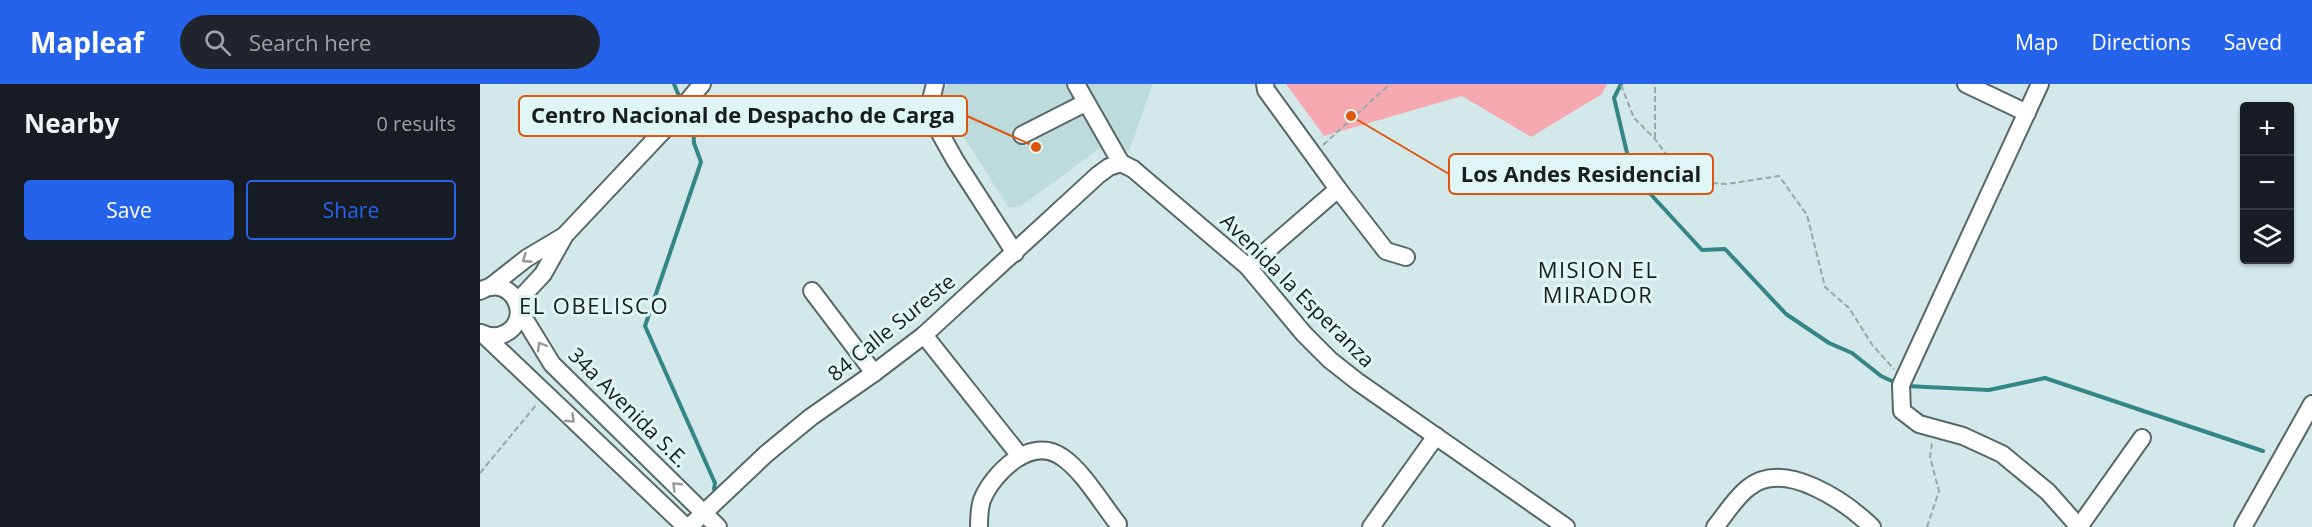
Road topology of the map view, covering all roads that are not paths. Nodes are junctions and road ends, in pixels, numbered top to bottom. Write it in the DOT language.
graph roads {
  1 [pos="702,84"];
  2 [pos="935,84"];
  3 [pos="1076,84"];
  4 [pos="1265,84"];
  5 [pos="1966,84"];
  6 [pos="2040,84"];
  7 [pos="1085,103"];
  8 [pos="2027,112"];
  9 [pos="1022,135"];
  10 [pos="1121,163"];
  11 [pos="1338,189"];
  12 [pos="565,236"];
  13 [pos="1016,253"];
  14 [pos="1406,257"];
  15 [pos="1248,267"];
  16 [pos="485,289"];
  17 [pos="812,291"];
  18 [pos="518,306"];
  19 [pos="482,334"];
  20 [pos="924,335"];
  21 [pos="874,373"];
  22 [pos="2312,404"];
  23 [pos="1436,436"];
  24 [pos="2142,438"];
  25 [pos="1020,456"];
  26 [pos="703,512"];
  27 [pos="1118,524"];
  28 [pos="687,527"];
  29 [pos="717,527"];
  30 [pos="979,527"];
  31 [pos="1371,527"];
  32 [pos="1566,527"];
  33 [pos="1715,527"];
  34 [pos="1872,527"];
  35 [pos="2079,527"];
  36 [pos="2243,527"];
  1 -- 12 [label="street"];
  2 -- 13 [label="street"];
  3 -- 7 [label="street"];
  4 -- 11 [label="street"];
  5 -- 8 [label="street"];
  6 -- 8 [label="street"];
  7 -- 9 [label="street"];
  7 -- 10 [label="street"];
  8 -- 35 [label="street"];
  10 -- 13 [label="street, 84 Calle Sureste"];
  10 -- 15 [label="street, Avenida la Esperanza"];
  11 -- 14 [label="street"];
  11 -- 15 [label="street"];
  12 -- 16 [label="street, one-way"];
  12 -- 18 [label="street"];
  13 -- 20 [label="street, 84 Calle Sureste"];
  15 -- 23 [label="street, Avenida la Esperanza"];
  16 -- 18 [label="street"];
  17 -- 21 [label="street"];
  18 -- 19 [label="street"];
  26 -- 18 [label="street, 34a Avenida S.E., one-way"];
  19 -- 28 [label="street, one-way"];
  20 -- 21 [label="street, 84 Calle Sureste"];
  20 -- 25 [label="street"];
  21 -- 26 [label="street, 84 Calle Sureste"];
  22 -- 36 [label="street"];
  23 -- 31 [label="street"];
  23 -- 32 [label="street, Avenida la Esperanza"];
  24 -- 35 [label="street"];
  25 -- 27 [label="street"];
  25 -- 30 [label="street"];
  26 -- 28 [label="street, 84 Calle Sureste"];
  26 -- 29 [label="street, 34a Avenida S.E."];
  33 -- 34 [label="street"];
}
